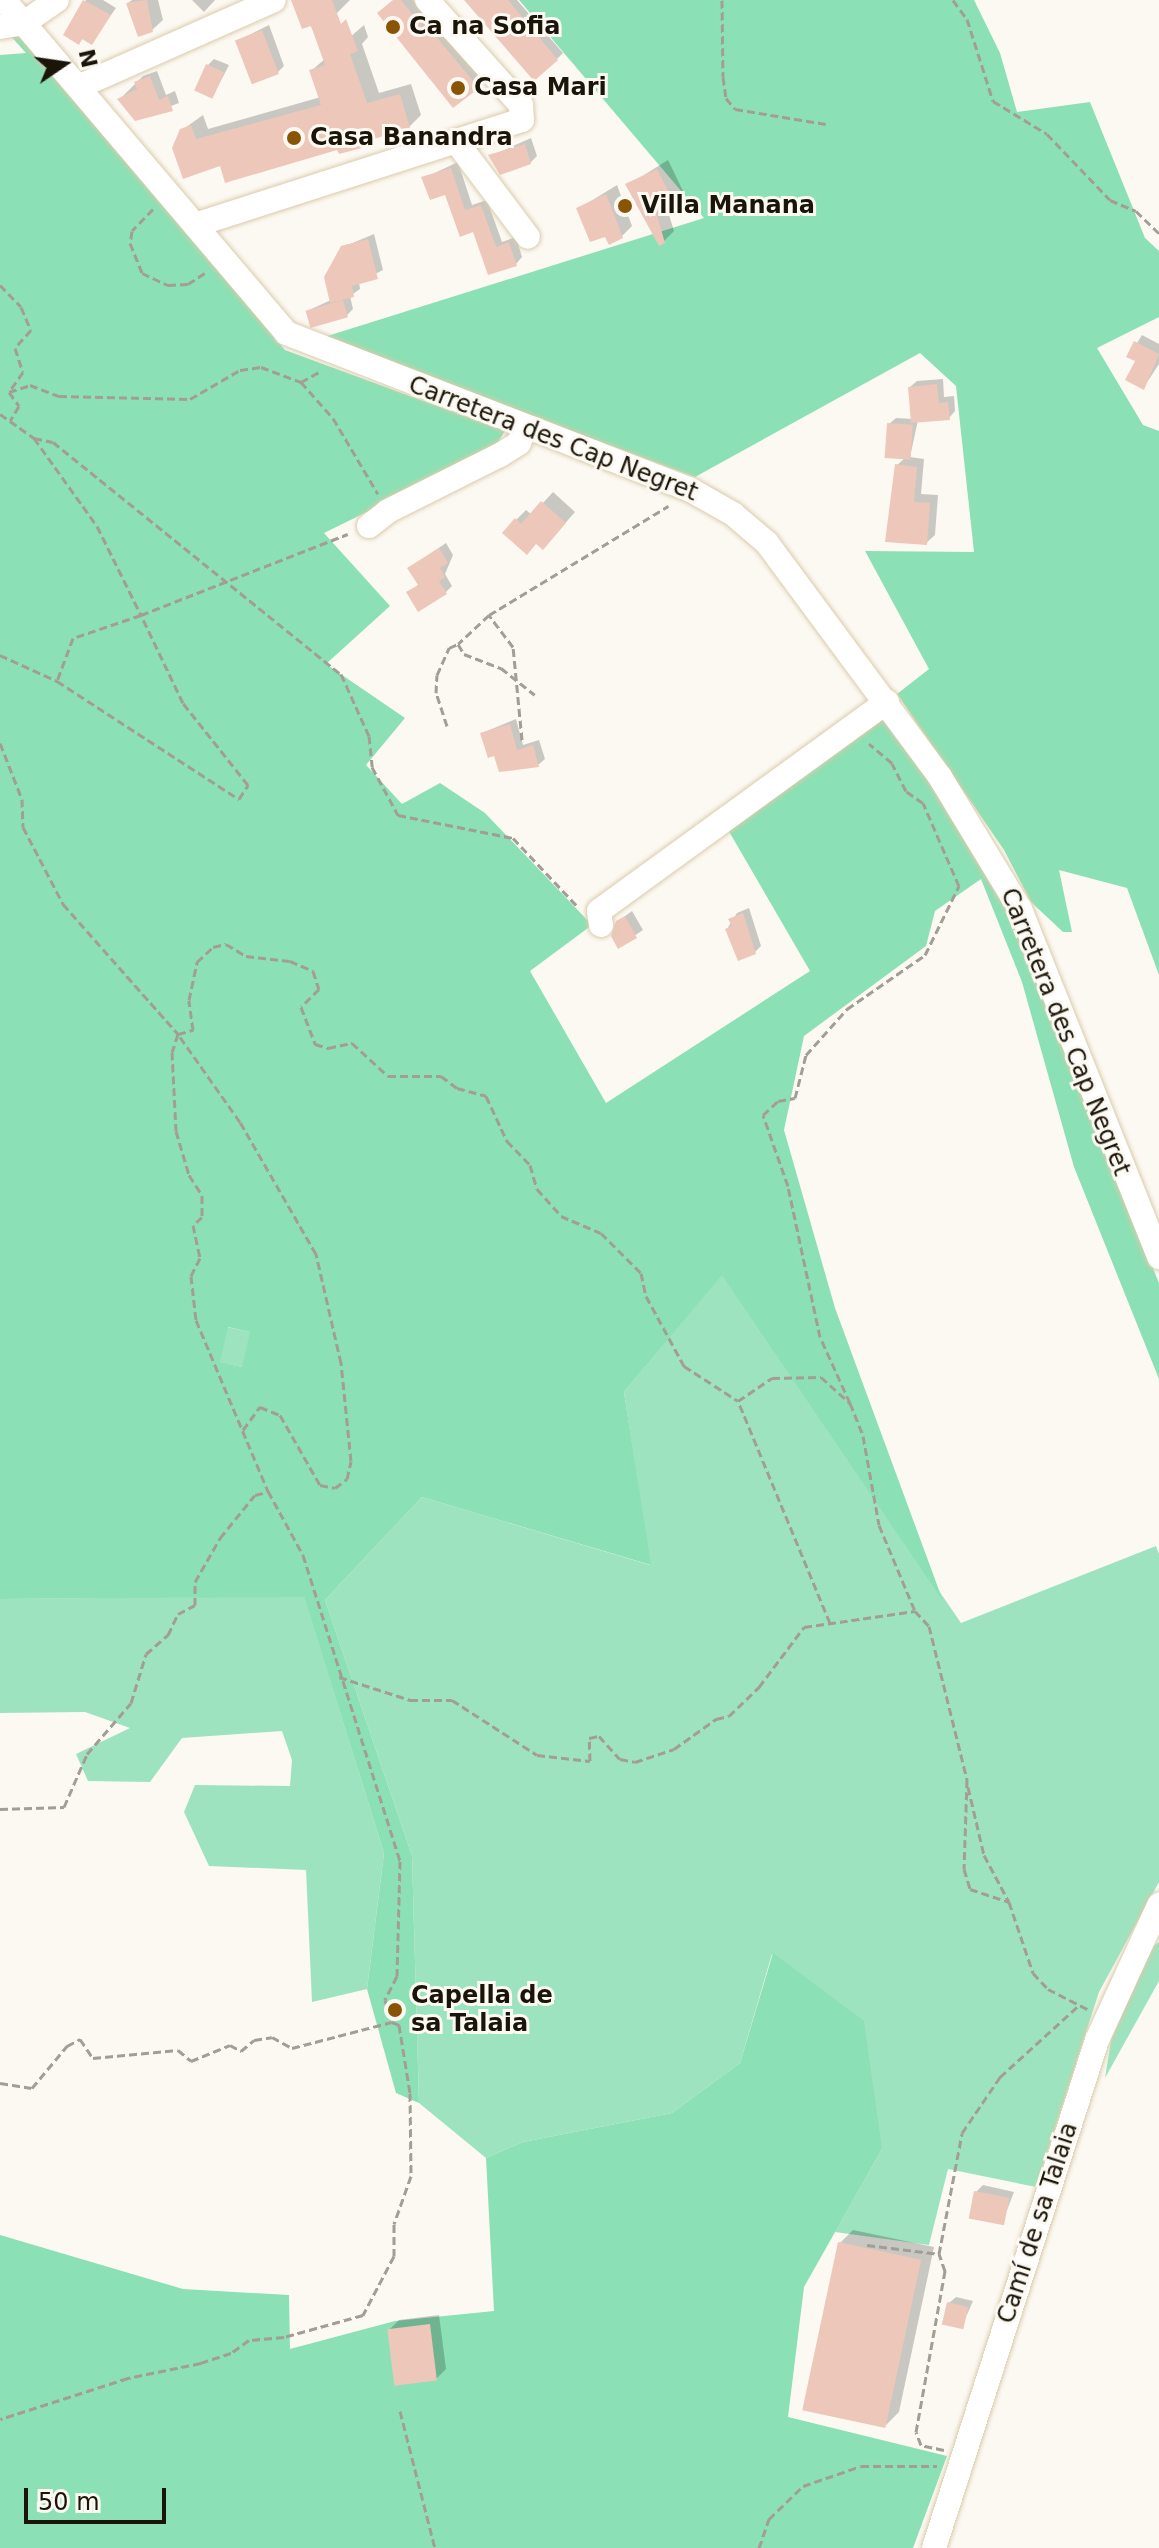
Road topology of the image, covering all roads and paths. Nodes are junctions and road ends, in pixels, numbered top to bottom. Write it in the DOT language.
graph roads {
  1 [pos="4,0"];
  2 [pos="57,0"];
  3 [pos="274,0"];
  4 [pos="427,0"];
  5 [pos="722,0"];
  6 [pos="953,0"];
  7 [pos="12,25"];
  8 [pos="78,87"];
  9 [pos="826,124"];
  10 [pos="458,144"];
  11 [pos="171,196"];
  12 [pos="195,225"];
  13 [pos="1159,233"];
  14 [pos="528,237"];
  15 [pos="226,261"];
  16 [pos="0,285"];
  17 [pos="327,352"];
  18 [pos="301,382"];
  19 [pos="9,392"];
  20 [pos="0,414"];
  21 [pos="10,421"];
  22 [pos="525,427"];
  23 [pos="34,438"];
  24 [pos="681,486"];
  25 [pos="379,518"];
  26 [pos="225,578"];
  27 [pos="141,615"];
  28 [pos="489,615"];
  29 [pos="458,644"];
  30 [pos="0,655"];
  31 [pos="514,678"];
  32 [pos="57,681"];
  33 [pos="535,695"];
  34 [pos="887,702"];
  35 [pos="447,726"];
  36 [pos="842,735"];
  37 [pos="522,740"];
  38 [pos="0,743"];
  39 [pos="600,918"];
  40 [pos="178,1034"];
  41 [pos="1159,1257"];
  42 [pos="738,1401"];
  43 [pos="850,1403"];
  44 [pos="243,1430"];
  45 [pos="268,1491"];
  46 [pos="915,1611"];
  47 [pos="830,1623"];
  48 [pos="339,1677"];
  49 [pos="967,1780"];
  50 [pos="0,1809"];
  51 [pos="1009,1902"];
  52 [pos="1156,1916"];
  53 [pos="1078,2006"];
  54 [pos="1108,2016"];
  55 [pos="392,2022"];
  56 [pos="0,2083"];
  57 [pos="867,2245"];
  58 [pos="939,2254"];
  59 [pos="400,2411"];
  60 [pos="0,2419"];
  61 [pos="962,2461"];
  62 [pos="435,2548"];
  63 [pos="759,2548"];
  64 [pos="934,2548"];
  1 -- 7 [label="street, Carretera des Cap Negret"];
  2 -- 7 [label="street"];
  3 -- 8 [label="street"];
  4 -- 10 [label="street"];
  5 -- 9 [label="path"];
  6 -- 13 [label="path"];
  7 -- 8 [label="street, Carretera des Cap Negret"];
  8 -- 11 [label="street, Carretera des Cap Negret"];
  10 -- 12 [label="street"];
  10 -- 14 [label="street"];
  11 -- 12 [label="street, Carretera des Cap Negret"];
  11 -- 15 [label="path"];
  12 -- 15 [label="street, Carretera des Cap Negret"];
  15 -- 17 [label="street, Carretera des Cap Negret"];
  16 -- 19 [label="path"];
  17 -- 18 [label="path"];
  17 -- 22 [label="street, Carretera des Cap Negret"];
  18 -- 19 [label="path"];
  18 -- 25 [label="path"];
  19 -- 21 [label="path"];
  20 -- 21 [label="path"];
  21 -- 23 [label="path"];
  22 -- 24 [label="street, Carretera des Cap Negret"];
  22 -- 25 [label="street"];
  23 -- 26 [label="path"];
  23 -- 27 [label="path"];
  24 -- 28 [label="path"];
  24 -- 34 [label="street, Carretera des Cap Negret"];
  25 -- 26 [label="path"];
  26 -- 27 [label="path"];
  26 -- 39 [label="path"];
  27 -- 32 [label="path"];
  27 -- 32 [label="path"];
  28 -- 29 [label="path"];
  28 -- 31 [label="path"];
  29 -- 31 [label="path"];
  29 -- 35 [label="path"];
  30 -- 32 [label="path"];
  31 -- 33 [label="path"];
  31 -- 37 [label="path"];
  34 -- 36 [label="street"];
  34 -- 41 [label="street, Carretera des Cap Negret"];
  36 -- 39 [label="street"];
  36 -- 43 [label="path"];
  38 -- 40 [label="path"];
  40 -- 42 [label="path"];
  40 -- 44 [label="path"];
  40 -- 44 [label="path"];
  42 -- 43 [label="path"];
  42 -- 47 [label="path"];
  43 -- 46 [label="path"];
  44 -- 45 [label="path"];
  45 -- 48 [label="path"];
  45 -- 50 [label="path"];
  46 -- 47 [label="path"];
  46 -- 49 [label="path"];
  47 -- 48 [label="path"];
  48 -- 55 [label="path"];
  49 -- 51 [label="path"];
  49 -- 51 [label="path"];
  51 -- 53 [label="path"];
  52 -- 54 [label="street, Camí de sa Talaia"];
  53 -- 54 [label="path"];
  53 -- 58 [label="path"];
  54 -- 61 [label="street, Camí de sa Talaia"];
  55 -- 56 [label="path"];
  55 -- 60 [label="path"];
  57 -- 58 [label="path"];
  58 -- 61 [label="path"];
  59 -- 62 [label="path"];
  61 -- 63 [label="path"];
  61 -- 64 [label="street, Camí de sa Talaia"];
}
